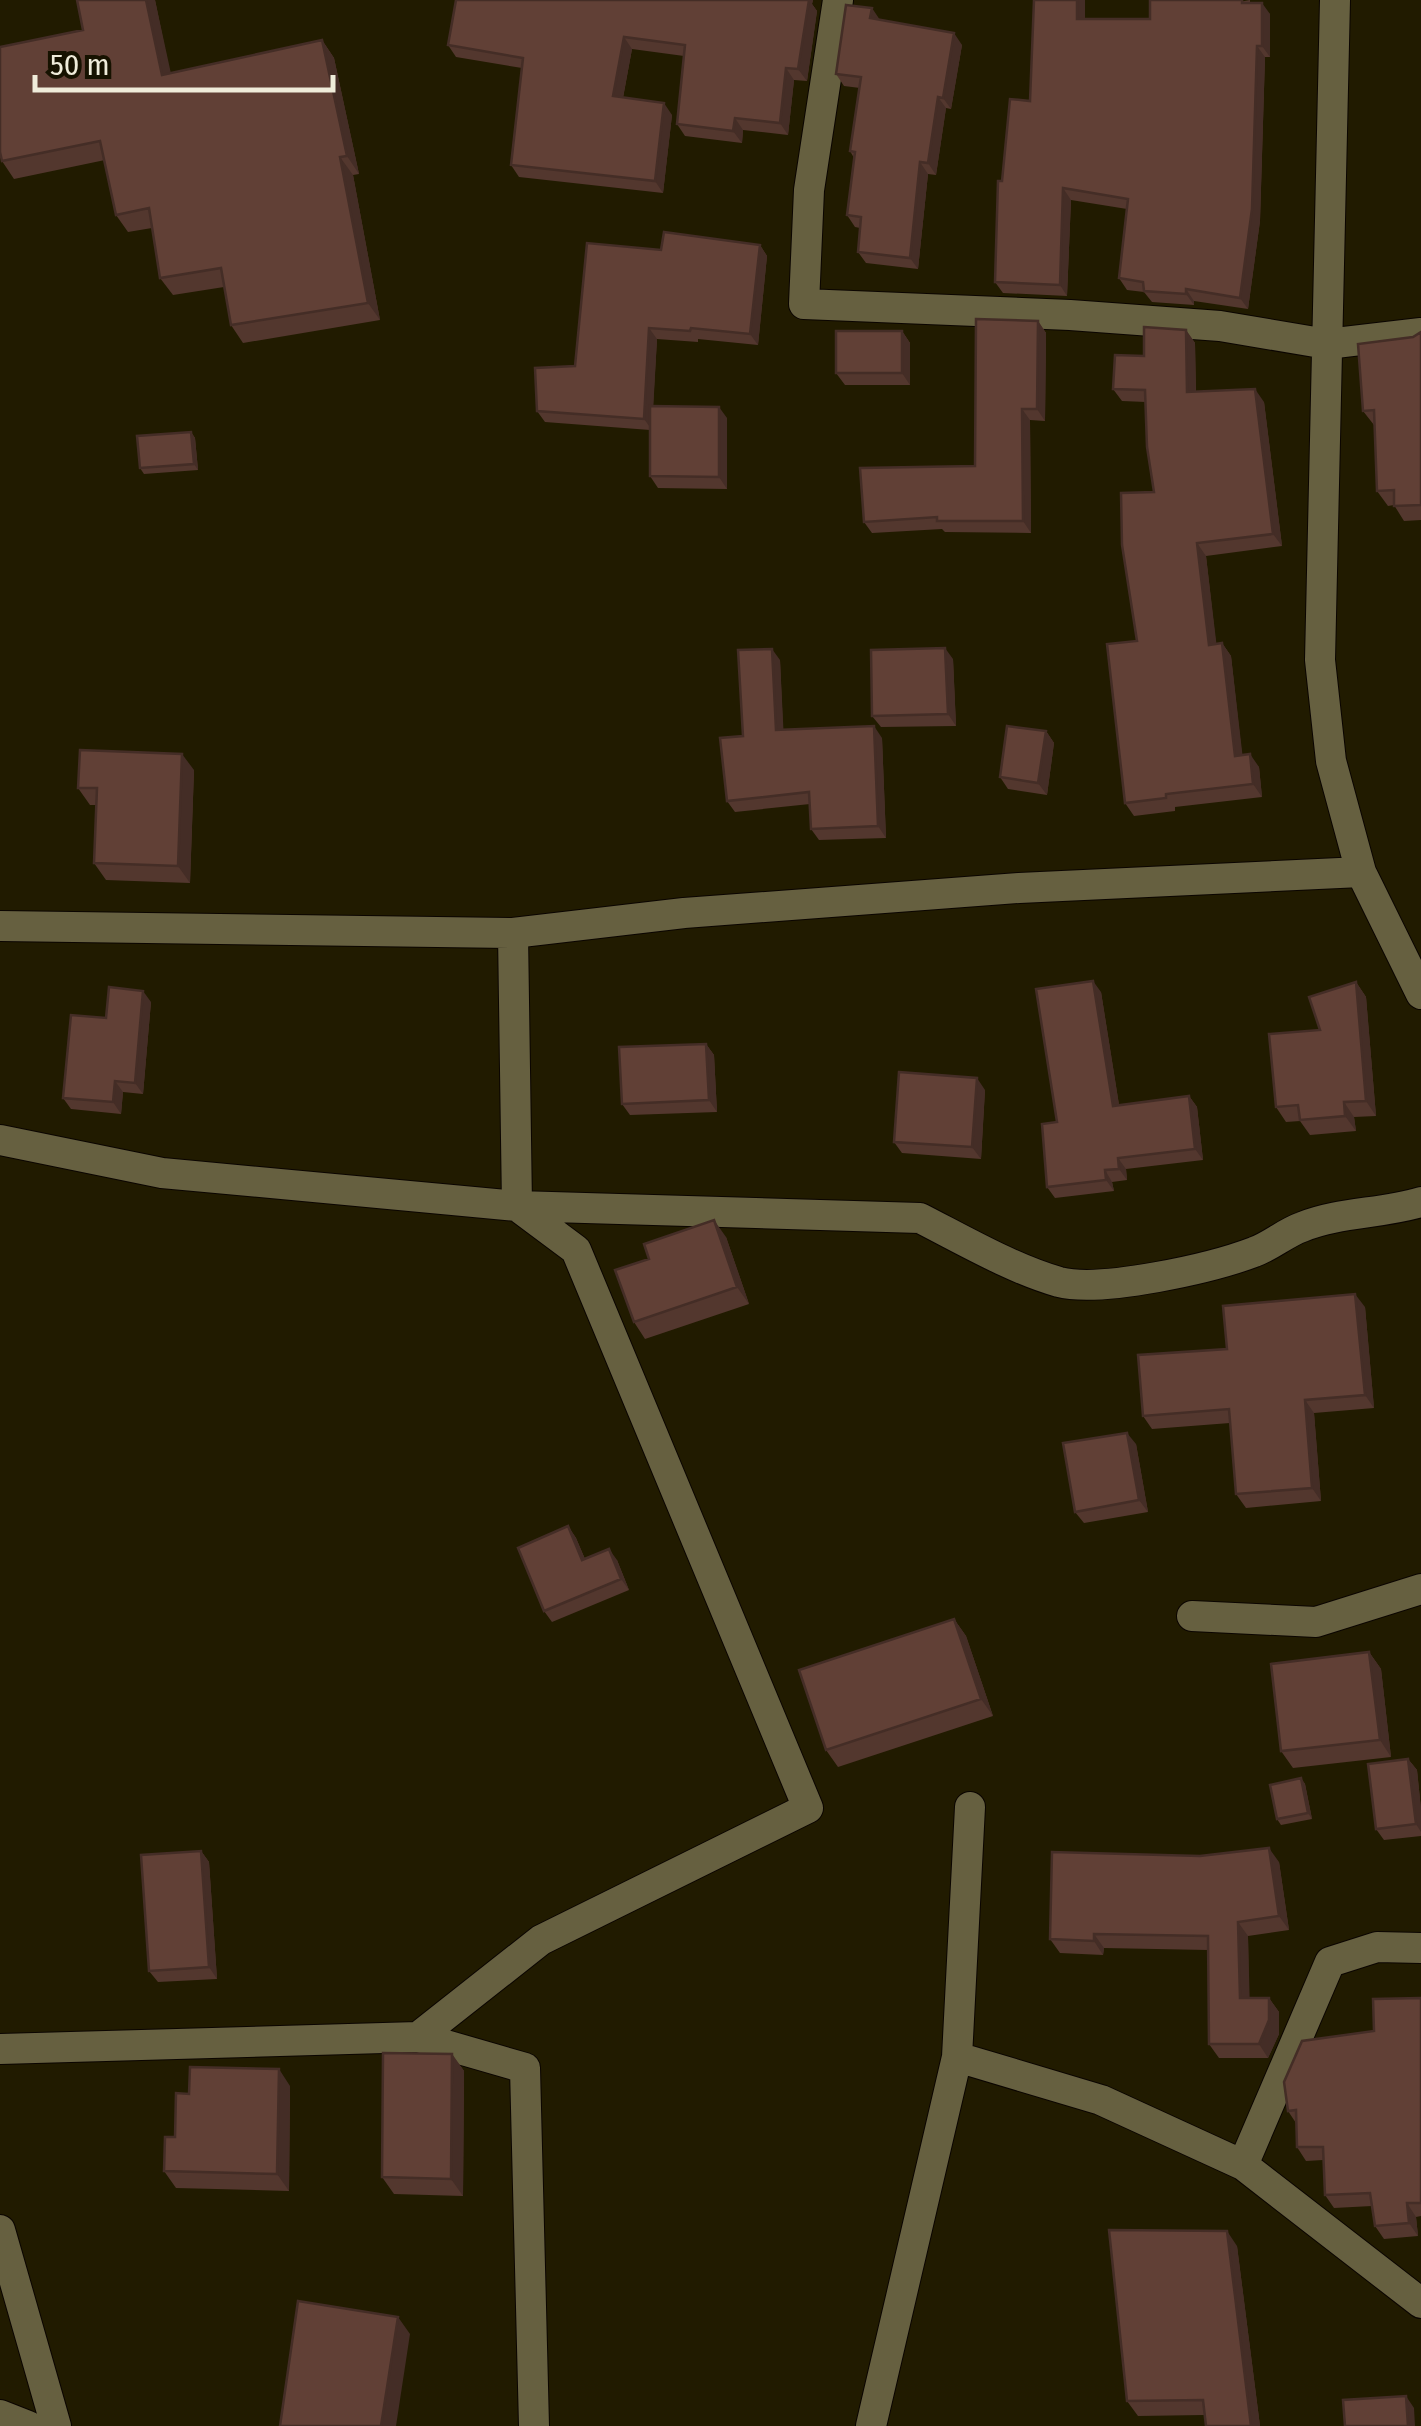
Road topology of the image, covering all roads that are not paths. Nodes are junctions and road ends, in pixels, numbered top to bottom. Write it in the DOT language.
graph roads {
  1 [pos="838,0"];
  2 [pos="1336,0"];
  3 [pos="1421,333"];
  4 [pos="1327,344"];
  5 [pos="1361,872"];
  6 [pos="0,926"];
  7 [pos="512,933"];
  8 [pos="0,946"];
  9 [pos="1421,994"];
  10 [pos="0,1140"];
  11 [pos="1421,1202"];
  12 [pos="517,1206"];
  13 [pos="1421,1588"];
  14 [pos="1192,1616"];
  15 [pos="970,1807"];
  16 [pos="1421,1948"];
  17 [pos="418,2037"];
  18 [pos="0,2050"];
  19 [pos="957,2057"];
  20 [pos="1243,2164"];
  21 [pos="0,2230"];
  22 [pos="1421,2303"];
  23 [pos="0,2416"];
  24 [pos="28,2426"];
  25 [pos="56,2426"];
  26 [pos="534,2426"];
  27 [pos="871,2426"];
  1 -- 4 [label="street"];
  2 -- 4 [label="street"];
  3 -- 4 [label="street"];
  4 -- 5 [label="street"];
  5 -- 7 [label="street"];
  5 -- 9 [label="street"];
  6 -- 7 [label="street"];
  6 -- 8 [label="street"];
  7 -- 12 [label="street"];
  10 -- 12 [label="street"];
  11 -- 12 [label="street"];
  12 -- 17 [label="street"];
  13 -- 14 [label="street"];
  15 -- 19 [label="street"];
  16 -- 20 [label="street"];
  17 -- 18 [label="street"];
  17 -- 26 [label="street"];
  19 -- 20 [label="street"];
  19 -- 27 [label="street"];
  20 -- 22 [label="street"];
  21 -- 25 [label="street"];
  23 -- 24 [label="street"];
}
